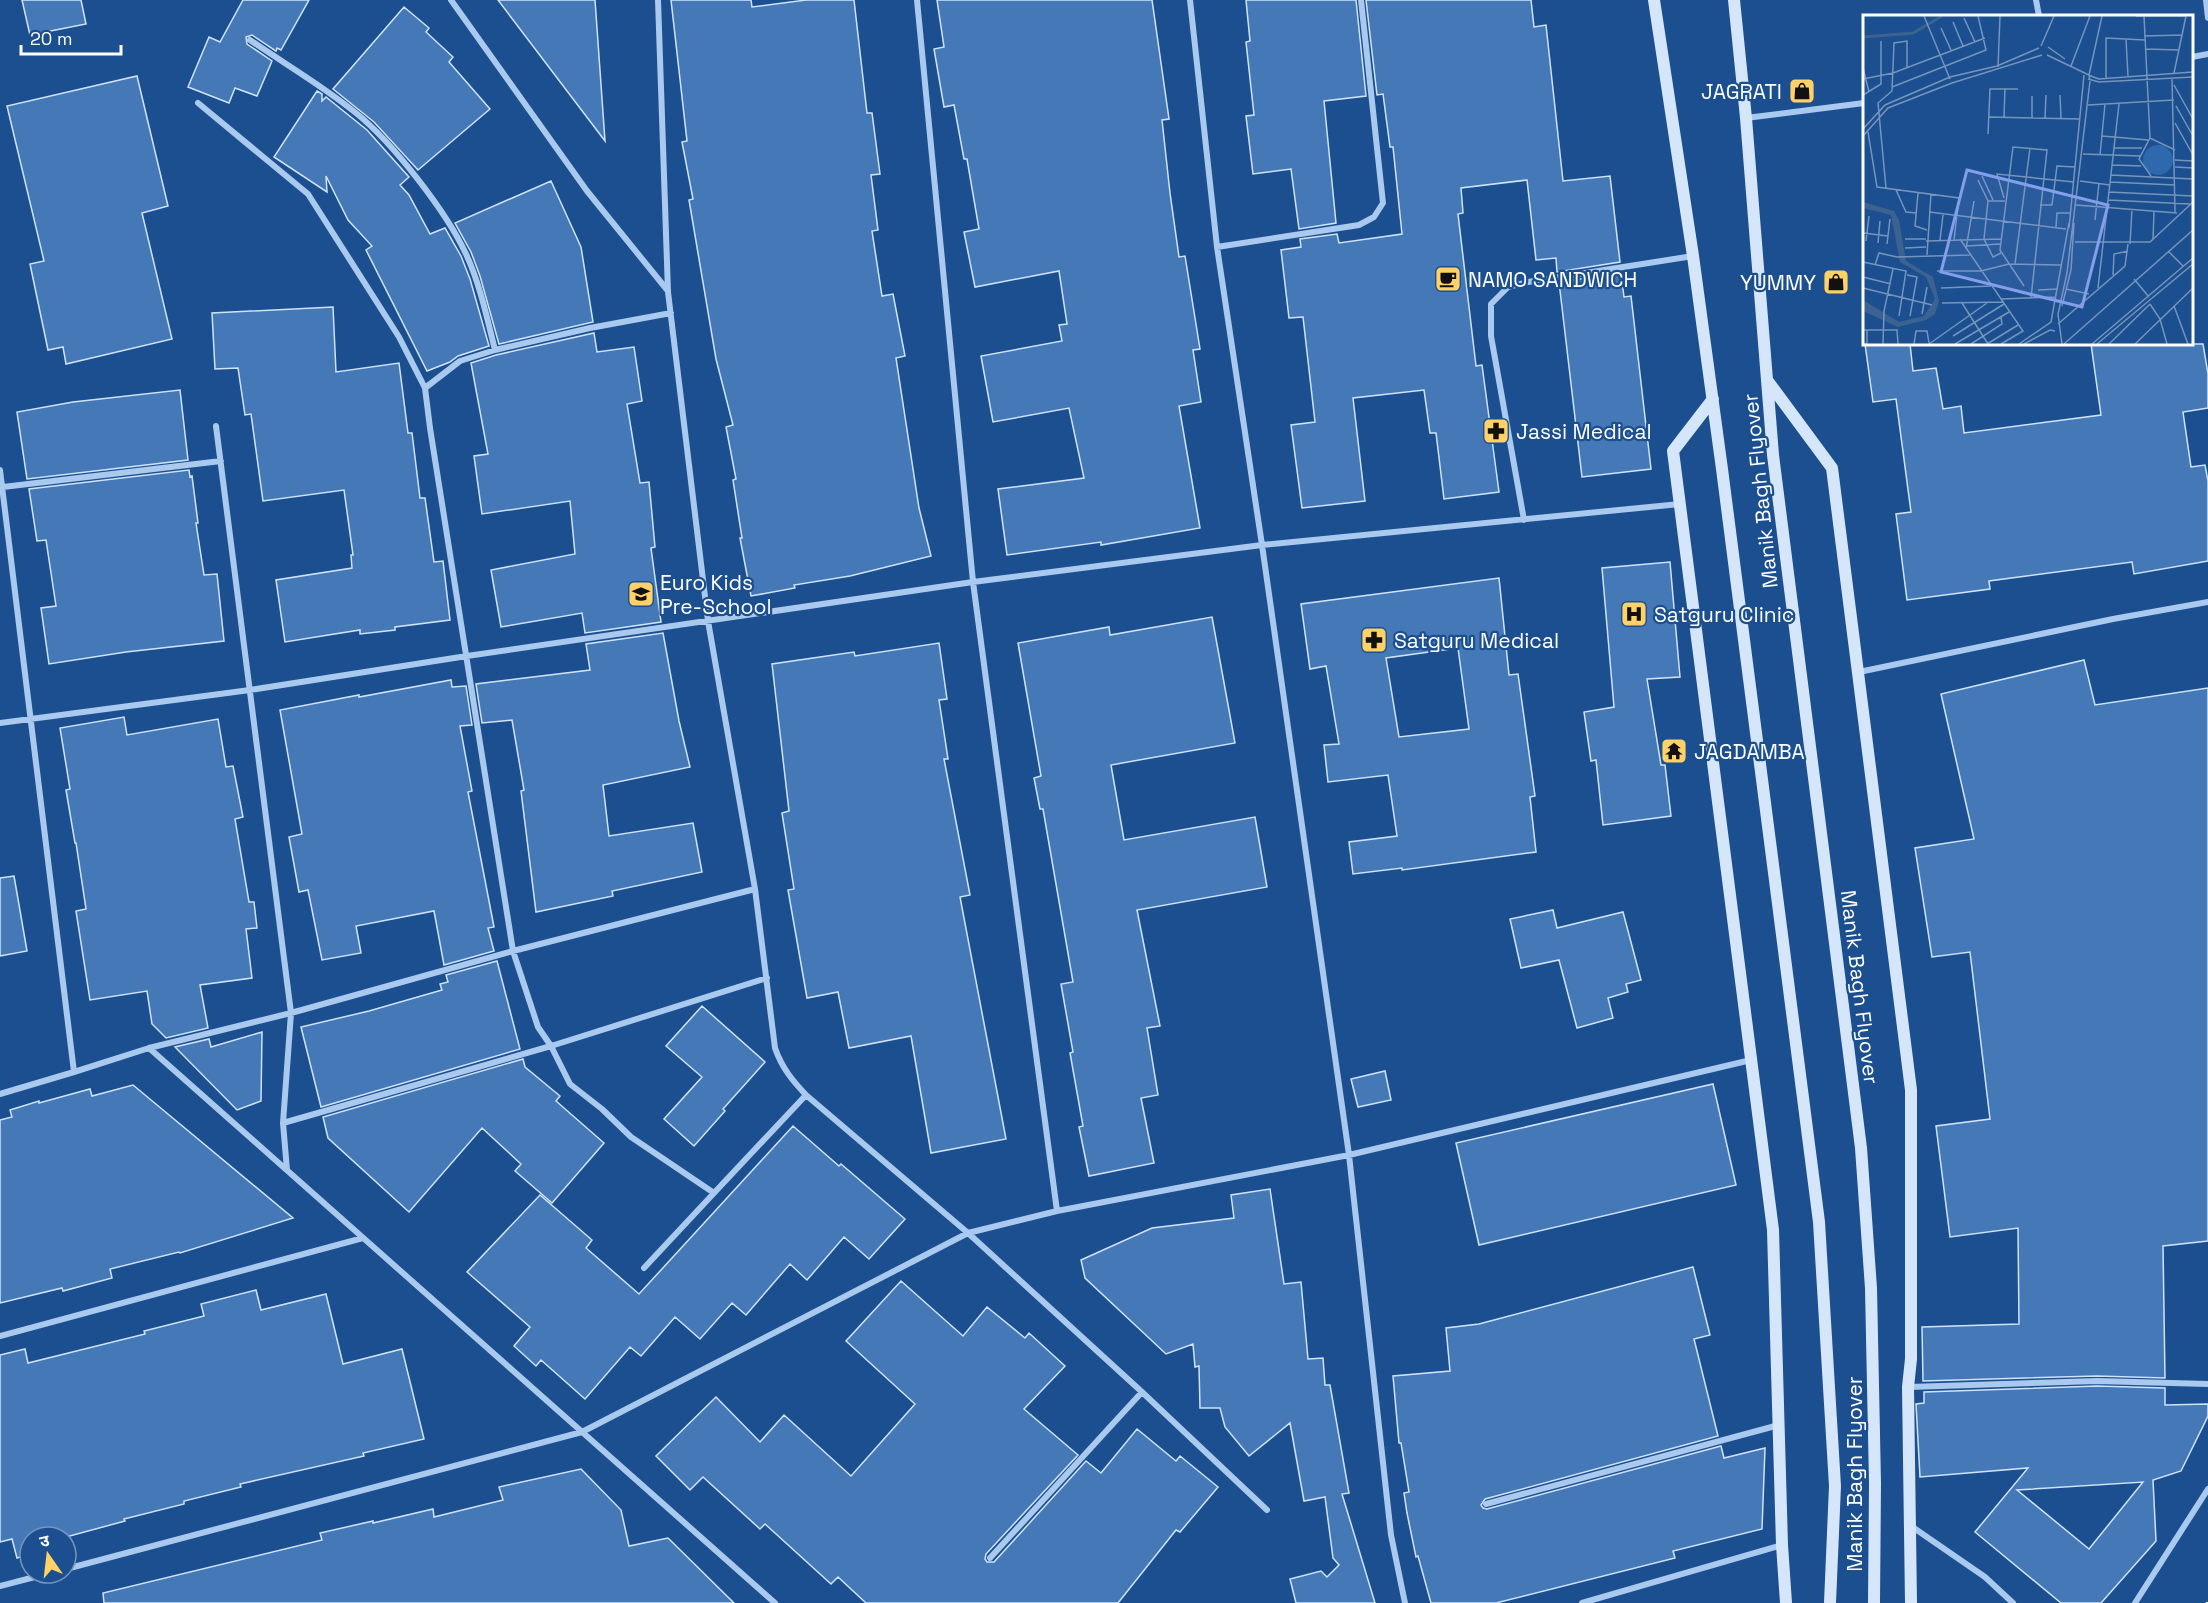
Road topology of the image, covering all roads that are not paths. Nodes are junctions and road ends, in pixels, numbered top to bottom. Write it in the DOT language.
graph roads {
  1 [pos="451,0"];
  2 [pos="658,0"];
  3 [pos="917,0"];
  4 [pos="1190,0"];
  5 [pos="1361,0"];
  6 [pos="1654,0"];
  7 [pos="1734,0"];
  8 [pos="2036,0"];
  9 [pos="2206,0"];
  10 [pos="2038,15"];
  11 [pos="2208,18"];
  12 [pos="250,40"];
  13 [pos="2208,54"];
  14 [pos="2193,57"];
  15 [pos="198,103"];
  16 [pos="1863,103"];
  17 [pos="1746,118"];
  18 [pos="1217,247"];
  19 [pos="1693,256"];
  20 [pos="668,292"];
  21 [pos="671,313"];
  22 [pos="495,350"];
  23 [pos="1766,379"];
  24 [pos="425,388"];
  25 [pos="1713,399"];
  26 [pos="216,426"];
  27 [pos="220,461"];
  28 [pos="0,470"];
  29 [pos="3,487"];
  30 [pos="1680,504"];
  31 [pos="1524,520"];
  32 [pos="1262,545"];
  33 [pos="973,582"];
  34 [pos="2208,602"];
  35 [pos="708,621"];
  36 [pos="467,656"];
  37 [pos="1859,672"];
  38 [pos="250,690"];
  39 [pos="31,718"];
  40 [pos="0,723"];
  41 [pos="755,889"];
  42 [pos="513,951"];
  43 [pos="767,978"];
  44 [pos="291,1013"];
  45 [pos="551,1046"];
  46 [pos="149,1048"];
  47 [pos="1751,1060"];
  48 [pos="74,1072"];
  49 [pos="0,1094"];
  50 [pos="806,1095"];
  51 [pos="283,1123"];
  52 [pos="1349,1155"];
  53 [pos="287,1170"];
  54 [pos="714,1193"];
  55 [pos="1057,1211"];
  56 [pos="968,1233"];
  57 [pos="363,1238"];
  58 [pos="644,1268"];
  59 [pos="0,1336"];
  60 [pos="2208,1384"];
  61 [pos="1908,1387"];
  62 [pos="1142,1392"];
  63 [pos="1779,1425"];
  64 [pos="582,1432"];
  65 [pos="2208,1489"];
  66 [pos="1486,1504"];
  67 [pos="1267,1509"];
  68 [pos="1911,1526"];
  69 [pos="1782,1545"];
  70 [pos="990,1558"];
  71 [pos="78,1566"];
  72 [pos="18,1581"];
  73 [pos="0,1586"];
  74 [pos="775,1603"];
  75 [pos="1405,1603"];
  76 [pos="1581,1603"];
  77 [pos="1786,1603"];
  78 [pos="1830,1603"];
  79 [pos="1874,1603"];
  80 [pos="1911,1603"];
  81 [pos="2013,1603"];
  82 [pos="2135,1603"];
  1 -- 20 [label="street"];
  2 -- 20 [label="street"];
  3 -- 33 [label="street"];
  4 -- 18 [label="street"];
  5 -- 18 [label="street"];
  6 -- 19 [label="main road, Manik Bagh Flyover"];
  7 -- 17 [label="main road, Manik Bagh Flyover"];
  8 -- 10 [label="street"];
  9 -- 11 [label="street"];
  12 -- 22 [label="street"];
  13 -- 14 [label="street"];
  15 -- 24 [label="street"];
  16 -- 17 [label="street"];
  17 -- 23 [label="main road, Manik Bagh Flyover"];
  18 -- 32 [label="street"];
  19 -- 25 [label="main road, Manik Bagh Flyover"];
  19 -- 31 [label="street"];
  20 -- 21 [label="street"];
  21 -- 22 [label="street"];
  21 -- 35 [label="street"];
  22 -- 24 [label="street"];
  23 -- 37 [label="main road"];
  23 -- 79 [label="main road, Manik Bagh Flyover"];
  24 -- 36 [label="street"];
  25 -- 30 [label="main road"];
  25 -- 78 [label="main road, Manik Bagh Flyover"];
  26 -- 27 [label="street"];
  27 -- 29 [label="street"];
  27 -- 38 [label="street"];
  28 -- 29 [label="street"];
  29 -- 39 [label="street"];
  30 -- 31 [label="street"];
  30 -- 47 [label="main road"];
  31 -- 32 [label="street"];
  32 -- 33 [label="street"];
  32 -- 52 [label="street"];
  33 -- 35 [label="street"];
  33 -- 55 [label="street"];
  34 -- 37 [label="street"];
  35 -- 36 [label="street"];
  35 -- 41 [label="street"];
  36 -- 38 [label="street"];
  36 -- 42 [label="street"];
  37 -- 61 [label="main road"];
  38 -- 39 [label="street"];
  38 -- 44 [label="street"];
  39 -- 40 [label="street"];
  39 -- 48 [label="street"];
  41 -- 42 [label="street"];
  41 -- 43 [label="street"];
  42 -- 44 [label="street"];
  42 -- 45 [label="street"];
  43 -- 45 [label="street"];
  43 -- 50 [label="street"];
  44 -- 46 [label="street"];
  44 -- 51 [label="street"];
  45 -- 51 [label="street"];
  45 -- 54 [label="street"];
  46 -- 48 [label="street"];
  46 -- 53 [label="street"];
  47 -- 52 [label="street"];
  47 -- 63 [label="main road"];
  48 -- 49 [label="street"];
  50 -- 54 [label="street"];
  50 -- 56 [label="street"];
  51 -- 53 [label="street"];
  52 -- 55 [label="street"];
  52 -- 75 [label="street"];
  53 -- 57 [label="street"];
  54 -- 58 [label="street"];
  55 -- 56 [label="street"];
  56 -- 62 [label="street"];
  56 -- 64 [label="street"];
  57 -- 59 [label="street"];
  57 -- 64 [label="street"];
  60 -- 61 [label="street"];
  61 -- 68 [label="main road"];
  62 -- 67 [label="street"];
  62 -- 70 [label="street"];
  63 -- 66 [label="street"];
  63 -- 69 [label="main road"];
  64 -- 71 [label="street"];
  64 -- 74 [label="street"];
  65 -- 82 [label="street"];
  68 -- 80 [label="main road"];
  68 -- 81 [label="street"];
  69 -- 76 [label="street"];
  69 -- 77 [label="main road"];
  72 -- 73 [label="street"];
}
